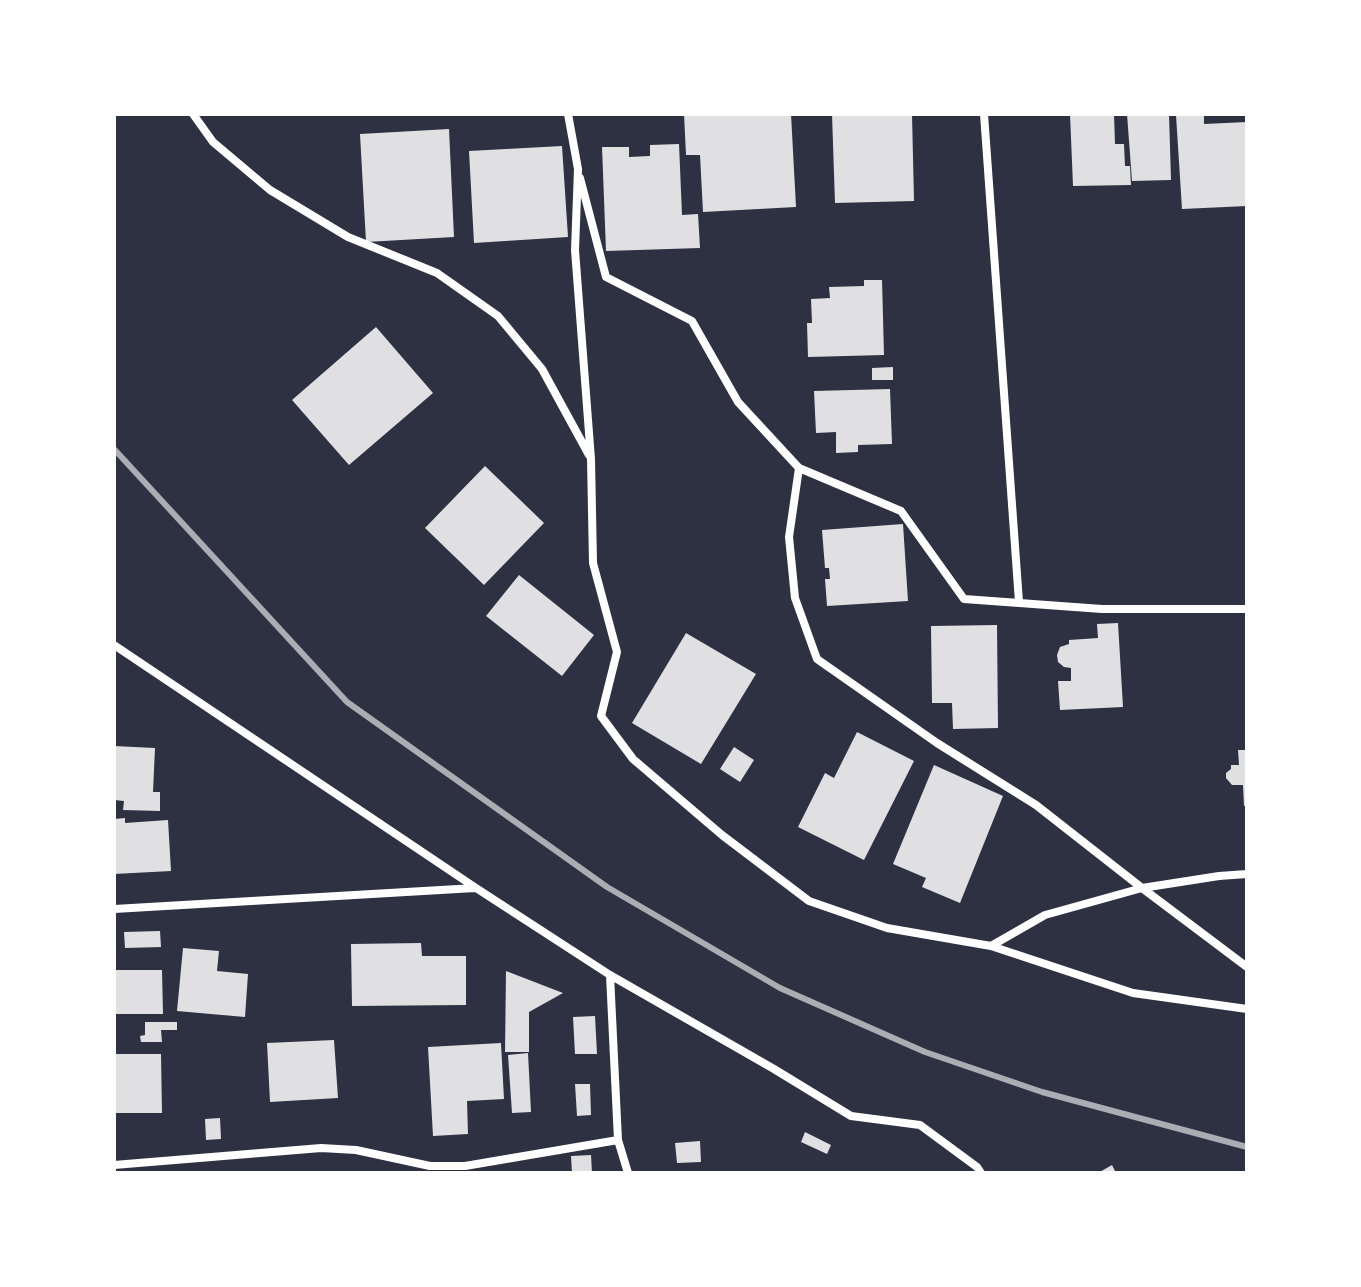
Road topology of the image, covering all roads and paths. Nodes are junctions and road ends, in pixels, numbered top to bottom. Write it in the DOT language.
graph roads {
  1 [pos="193,114"];
  2 [pos="568,114"];
  3 [pos="984,114"];
  4 [pos="578,169"];
  5 [pos="591,459"];
  6 [pos="799,468"];
  7 [pos="1019,602"];
  8 [pos="1247,609"];
  9 [pos="114,645"];
  10 [pos="1247,874"];
  11 [pos="476,888"];
  12 [pos="1142,888"];
  13 [pos="114,909"];
  14 [pos="991,946"];
  15 [pos="1247,967"];
  16 [pos="610,975"];
  17 [pos="1247,1009"];
  18 [pos="618,1140"];
  19 [pos="114,1165"];
  20 [pos="628,1173"];
  21 [pos="981,1173"];
  1 -- 5 [label="street"];
  2 -- 4 [label="street"];
  3 -- 7 [label="street"];
  4 -- 5 [label="street"];
  4 -- 6 [label="street"];
  5 -- 14 [label="street"];
  6 -- 7 [label="street"];
  6 -- 12 [label="street"];
  7 -- 8 [label="street"];
  9 -- 11 [label="street"];
  10 -- 12 [label="street"];
  11 -- 13 [label="street"];
  11 -- 16 [label="street"];
  12 -- 14 [label="street"];
  12 -- 15 [label="street"];
  14 -- 17 [label="street"];
  16 -- 18 [label="street"];
  16 -- 21 [label="street"];
  18 -- 19 [label="street"];
  18 -- 20 [label="street"];
}
